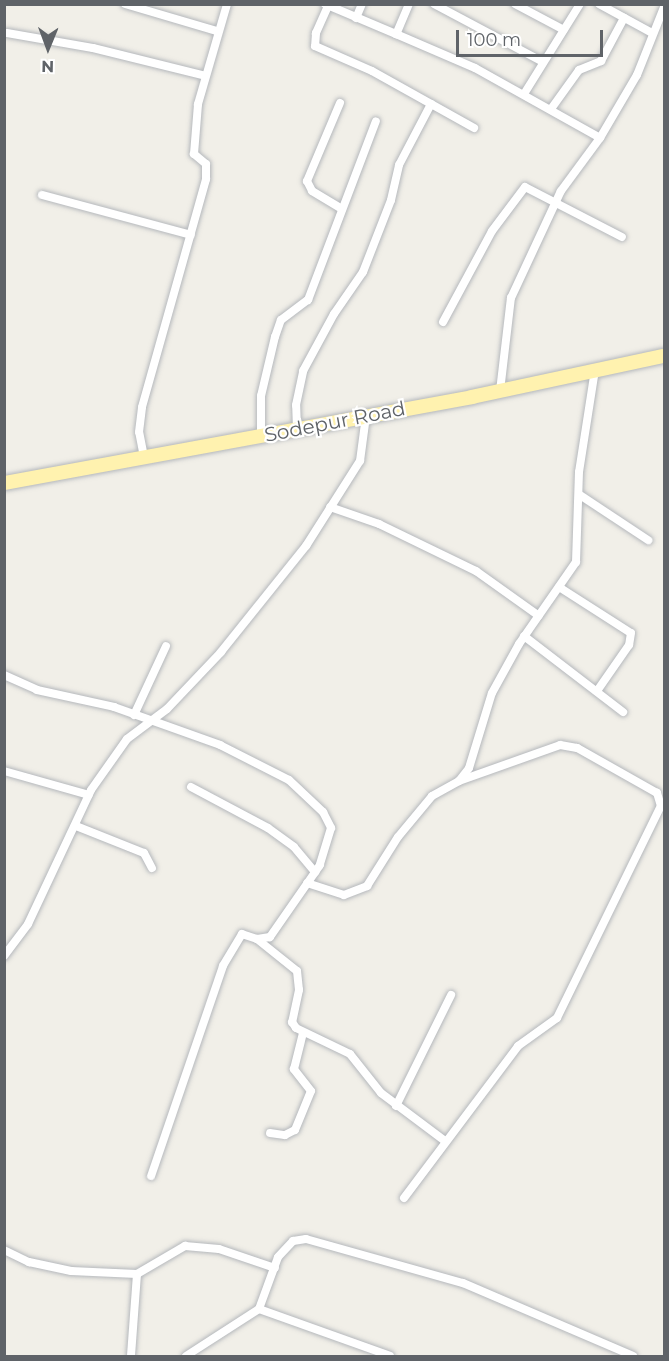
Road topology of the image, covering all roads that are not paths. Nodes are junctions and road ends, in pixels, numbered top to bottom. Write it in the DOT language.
graph roads {
  1 [pos="125,4"];
  2 [pos="227,4"];
  3 [pos="362,4"];
  4 [pos="409,4"];
  5 [pos="434,4"];
  6 [pos="515,4"];
  7 [pos="580,4"];
  8 [pos="600,4"];
  9 [pos="326,5"];
  10 [pos="664,7"];
  11 [pos="356,18"];
  12 [pos="624,18"];
  13 [pos="564,30"];
  14 [pos="217,31"];
  15 [pos="7,33"];
  16 [pos="652,33"];
  17 [pos="396,34"];
  18 [pos="543,62"];
  19 [pos="206,76"];
  20 [pos="524,94"];
  21 [pos="340,103"];
  22 [pos="431,104"];
  23 [pos="551,109"];
  24 [pos="376,121"];
  25 [pos="474,128"];
  26 [pos="600,138"];
  27 [pos="42,195"];
  28 [pos="556,201"];
  29 [pos="342,209"];
  30 [pos="190,235"];
  31 [pos="622,237"];
  32 [pos="443,322"];
  33 [pos="664,356"];
  34 [pos="595,370"];
  35 [pos="500,391"];
  36 [pos="366,416"];
  37 [pos="297,429"];
  38 [pos="261,436"];
  39 [pos="144,457"];
  40 [pos="4,483"];
  41 [pos="579,495"];
  42 [pos="330,507"];
  43 [pos="648,540"];
  44 [pos="559,587"];
  45 [pos="539,616"];
  46 [pos="524,636"];
  47 [pos="166,646"];
  48 [pos="4,675"];
  49 [pos="597,691"];
  50 [pos="623,712"];
  51 [pos="134,715"];
  52 [pos="149,720"];
  53 [pos="4,771"];
  54 [pos="459,781"];
  55 [pos="191,787"];
  56 [pos="89,795"];
  57 [pos="76,826"];
  58 [pos="152,868"];
  59 [pos="315,872"];
  60 [pos="307,883"];
  61 [pos="257,939"];
  62 [pos="6,951"];
  63 [pos="451,995"];
  64 [pos="303,1033"];
  65 [pos="396,1106"];
  66 [pos="270,1133"];
  67 [pos="445,1141"];
  68 [pos="151,1176"];
  69 [pos="404,1198"];
  70 [pos="4,1250"];
  71 [pos="275,1268"];
  72 [pos="137,1274"];
  73 [pos="259,1309"];
  74 [pos="131,1356"];
  75 [pos="186,1356"];
  76 [pos="390,1356"];
  77 [pos="633,1356"];
  1 -- 14 [label="street"];
  2 -- 14 [label="street"];
  3 -- 11 [label="street"];
  4 -- 17 [label="street"];
  5 -- 18 [label="street"];
  6 -- 13 [label="street"];
  7 -- 13 [label="street"];
  8 -- 12 [label="street"];
  9 -- 11 [label="street"];
  9 -- 22 [label="street"];
  10 -- 16 [label="street"];
  11 -- 17 [label="street"];
  12 -- 16 [label="street"];
  12 -- 23 [label="street"];
  13 -- 18 [label="street"];
  14 -- 19 [label="street"];
  15 -- 19 [label="street"];
  16 -- 26 [label="street"];
  17 -- 20 [label="street"];
  18 -- 20 [label="street"];
  19 -- 30 [label="street"];
  20 -- 23 [label="street"];
  21 -- 29 [label="street"];
  22 -- 25 [label="street"];
  22 -- 37 [label="street"];
  23 -- 26 [label="street"];
  24 -- 29 [label="street"];
  26 -- 28 [label="street"];
  27 -- 30 [label="street"];
  28 -- 31 [label="street"];
  28 -- 32 [label="street"];
  28 -- 35 [label="street"];
  29 -- 38 [label="street"];
  30 -- 39 [label="street"];
  33 -- 34 [label="main road, Sodepur Road"];
  34 -- 35 [label="main road, Sodepur Road"];
  34 -- 41 [label="street"];
  35 -- 36 [label="main road, Sodepur Road"];
  36 -- 37 [label="main road, Sodepur Road"];
  36 -- 42 [label="street"];
  37 -- 38 [label="main road, Sodepur Road"];
  38 -- 39 [label="main road, Sodepur Road"];
  39 -- 40 [label="main road, Sodepur Road"];
  41 -- 43 [label="street"];
  41 -- 44 [label="street"];
  42 -- 45 [label="street"];
  42 -- 52 [label="street"];
  44 -- 45 [label="street"];
  44 -- 49 [label="street"];
  45 -- 46 [label="street"];
  46 -- 49 [label="street"];
  46 -- 54 [label="street"];
  47 -- 51 [label="street"];
  48 -- 51 [label="street"];
  49 -- 50 [label="street"];
  51 -- 52 [label="street"];
  52 -- 56 [label="street"];
  52 -- 59 [label="street"];
  53 -- 56 [label="street"];
  54 -- 60 [label="street"];
  54 -- 67 [label="street"];
  55 -- 59 [label="street"];
  56 -- 57 [label="street"];
  57 -- 58 [label="street"];
  57 -- 62 [label="street"];
  59 -- 60 [label="street"];
  60 -- 61 [label="street"];
  61 -- 64 [label="street"];
  61 -- 68 [label="street"];
  63 -- 65 [label="street"];
  64 -- 65 [label="street"];
  64 -- 66 [label="street"];
  65 -- 67 [label="street"];
  67 -- 69 [label="street"];
  70 -- 72 [label="street"];
  71 -- 72 [label="street"];
  71 -- 73 [label="street"];
  71 -- 77 [label="street"];
  72 -- 74 [label="street"];
  73 -- 75 [label="street"];
  73 -- 76 [label="street"];
}
